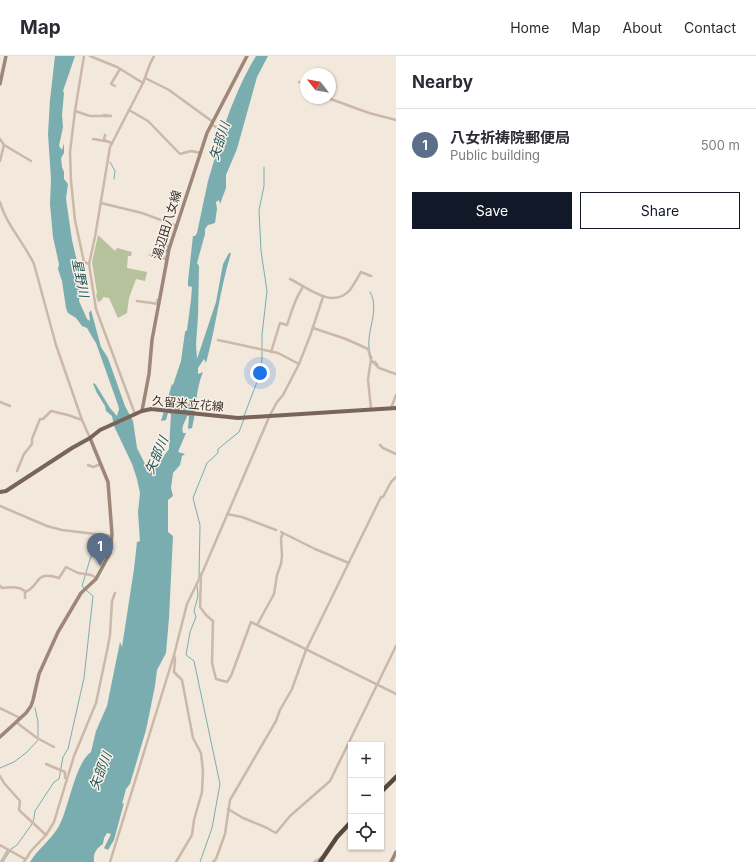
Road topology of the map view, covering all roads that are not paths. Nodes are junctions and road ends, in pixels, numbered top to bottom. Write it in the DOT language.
graph roads {
  1 [pos="6,56"];
  2 [pos="84,56"];
  3 [pos="90,56"];
  4 [pos="154,56"];
  5 [pos="246,56"];
  6 [pos="99,58"];
  7 [pos="120,69"];
  8 [pos="145,78"];
  9 [pos="143,83"];
  10 [pos="0,84"];
  11 [pos="115,86"];
  12 [pos="336,101"];
  13 [pos="129,110"];
  14 [pos="75,111"];
  15 [pos="104,115"];
  16 [pos="396,120"];
  17 [pos="212,123"];
  18 [pos="216,127"];
  19 [pos="105,134"];
  20 [pos="0,139"];
  21 [pos="94,139"];
  22 [pos="106,141"];
  23 [pos="112,143"];
  24 [pos="4,145"];
  25 [pos="201,153"];
  26 [pos="0,161"];
  27 [pos="31,161"];
  28 [pos="0,202"];
  29 [pos="101,203"];
  30 [pos="177,226"];
  31 [pos="150,255"];
  32 [pos="166,259"];
  33 [pos="89,264"];
  34 [pos="371,276"];
  35 [pos="290,279"];
  36 [pos="303,286"];
  37 [pos="323,297"];
  38 [pos="138,301"];
  39 [pos="159,304"];
  40 [pos="313,328"];
  41 [pos="218,340"];
  42 [pos="271,352"];
  43 [pos="371,360"];
  44 [pos="299,364"];
  45 [pos="396,374"];
  46 [pos="396,395"];
  47 [pos="0,402"];
  48 [pos="10,406"];
  49 [pos="394,408"];
  50 [pos="371,409"];
  51 [pos="142,411"];
  52 [pos="134,414"];
  53 [pos="270,415"];
  54 [pos="82,420"];
  55 [pos="90,438"];
  56 [pos="380,445"];
  57 [pos="396,454"];
  58 [pos="101,464"];
  59 [pos="88,465"];
  60 [pos="17,472"];
  61 [pos="396,477"];
  62 [pos="0,492"];
  63 [pos="0,506"];
  64 [pos="227,514"];
  65 [pos="276,530"];
  66 [pos="112,536"];
  67 [pos="349,563"];
  68 [pos="201,574"];
  69 [pos="97,578"];
  70 [pos="0,586"];
  71 [pos="25,592"];
  72 [pos="115,593"];
  73 [pos="25,598"];
  74 [pos="256,625"];
  75 [pos="396,646"];
  76 [pos="306,650"];
  77 [pos="174,655"];
  78 [pos="377,684"];
  79 [pos="396,694"];
  80 [pos="0,708"];
  81 [pos="20,718"];
  82 [pos="16,722"];
  83 [pos="0,736"];
  84 [pos="54,747"];
  85 [pos="46,764"];
  86 [pos="0,776"];
  87 [pos="396,777"];
  88 [pos="66,781"];
  89 [pos="384,789"];
  90 [pos="228,809"];
  91 [pos="348,825"];
  92 [pos="46,834"];
  93 [pos="0,845"];
  94 [pos="8,850"];
  95 [pos="396,852"];
  96 [pos="323,857"];
  97 [pos="24,861"];
  98 [pos="1,862"];
  99 [pos="110,862"];
  100 [pos="176,862"];
  101 [pos="213,862"];
  102 [pos="314,862"];
  103 [pos="320,862"];
  104 [pos="391,862"];
  1 -- 10 [label="main road"];
  2 -- 14 [label="street"];
  3 -- 6 [label="street"];
  4 -- 8 [label="street"];
  5 -- 17 [label="main road, 湯辺田八女線"];
  6 -- 7 [label="street"];
  7 -- 9 [label="street"];
  7 -- 11 [label="street"];
  8 -- 9 [label="street"];
  8 -- 17 [label="street"];
  9 -- 13 [label="street"];
  12 -- 16 [label="street"];
  13 -- 23 [label="street"];
  13 -- 25 [label="street"];
  14 -- 15 [label="street"];
  14 -- 33 [label="street"];
  17 -- 18 [label="street"];
  17 -- 25 [label="main road, 湯辺田八女線"];
  19 -- 22 [label="street"];
  20 -- 24 [label="street"];
  21 -- 22 [label="street"];
  22 -- 23 [label="street"];
  23 -- 29 [label="street"];
  24 -- 26 [label="street"];
  24 -- 27 [label="street"];
  25 -- 30 [label="main road, 湯辺田八女線"];
  28 -- 54 [label="street"];
  29 -- 30 [label="street"];
  29 -- 33 [label="street"];
  30 -- 32 [label="main road, 湯辺田八女線"];
  31 -- 32 [label="street"];
  32 -- 39 [label="main road, 湯辺田八女線"];
  33 -- 52 [label="street"];
  34 -- 37 [label="street"];
  35 -- 36 [label="street"];
  36 -- 37 [label="street"];
  36 -- 42 [label="street"];
  37 -- 40 [label="street"];
  38 -- 39 [label="street"];
  39 -- 51 [label="main road, 湯辺田八女線"];
  40 -- 43 [label="street"];
  40 -- 44 [label="street"];
  41 -- 42 [label="street"];
  42 -- 44 [label="street"];
  43 -- 45 [label="street"];
  43 -- 50 [label="street"];
  44 -- 53 [label="street"];
  46 -- 49 [label="street"];
  47 -- 48 [label="street"];
  49 -- 50 [label="main road, 久留米立花線"];
  50 -- 53 [label="main road, 久留米立花線"];
  51 -- 52 [label="main road, 久留米立花線"];
  51 -- 53 [label="main road, 久留米立花線"];
  52 -- 55 [label="main road, 久留米立花線"];
  53 -- 64 [label="street"];
  54 -- 55 [label="street"];
  54 -- 60 [label="street"];
  55 -- 58 [label="main road"];
  55 -- 62 [label="main road, 久留米立花線"];
  56 -- 57 [label="street"];
  58 -- 59 [label="street"];
  58 -- 66 [label="main road"];
  61 -- 67 [label="street"];
  63 -- 66 [label="street"];
  64 -- 65 [label="street"];
  64 -- 68 [label="street"];
  66 -- 69 [label="main road"];
  67 -- 74 [label="street"];
  67 -- 76 [label="street"];
  68 -- 74 [label="street"];
  68 -- 77 [label="street"];
  69 -- 71 [label="street"];
  69 -- 81 [label="main road"];
  70 -- 71 [label="street"];
  71 -- 73 [label="street"];
  72 -- 88 [label="street"];
  74 -- 76 [label="street"];
  75 -- 78 [label="street"];
  76 -- 78 [label="street"];
  76 -- 90 [label="street"];
  77 -- 99 [label="street"];
  77 -- 100 [label="street"];
  78 -- 79 [label="street"];
  78 -- 90 [label="street"];
  80 -- 81 [label="street"];
  81 -- 82 [label="main road"];
  82 -- 83 [label="main road"];
  82 -- 84 [label="street"];
  85 -- 88 [label="street"];
  86 -- 92 [label="street"];
  87 -- 89 [label="highway"];
  88 -- 92 [label="street"];
  90 -- 101 [label="street"];
  91 -- 96 [label="highway"];
  92 -- 97 [label="street"];
  93 -- 94 [label="street"];
  94 -- 97 [label="street"];
  94 -- 98 [label="street"];
  95 -- 104 [label="main road"];
  96 -- 102 [label="street"];
  96 -- 103 [label="highway"];
}
